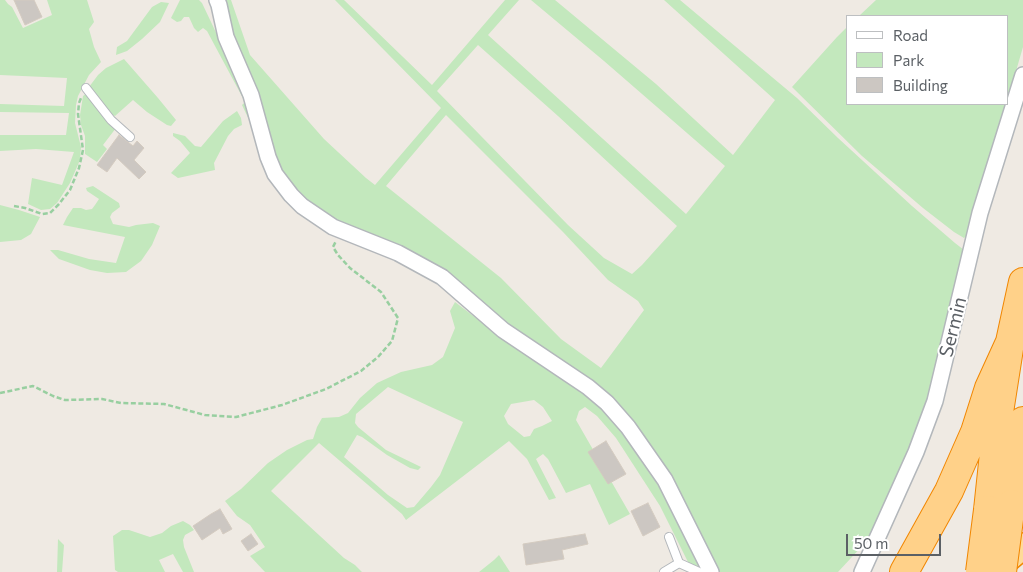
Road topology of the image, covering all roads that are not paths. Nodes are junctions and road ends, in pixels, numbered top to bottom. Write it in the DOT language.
graph roads {
  1 [pos="217,0"];
  2 [pos="1023,75"];
  3 [pos="86,88"];
  4 [pos="130,137"];
  5 [pos="1023,282"];
  6 [pos="1010,342"];
  7 [pos="1023,422"];
  8 [pos="1007,512"];
  9 [pos="668,537"];
  10 [pos="1023,546"];
  11 [pos="679,563"];
  12 [pos="664,572"];
  13 [pos="699,572"];
  14 [pos="711,572"];
  15 [pos="862,572"];
  16 [pos="904,572"];
  17 [pos="971,572"];
  18 [pos="980,572"];
  19 [pos="992,572"];
  20 [pos="1002,572"];
  1 -- 14 [label="street"];
  2 -- 15 [label="street, Sermin"];
  3 -- 4 [label="lane"];
  5 -- 6 [label="highway"];
  6 -- 8 [label="highway"];
  6 -- 16 [label="highway"];
  7 -- 8 [label="highway"];
  8 -- 17 [label="highway"];
  8 -- 18 [label="highway, bridge"];
  8 -- 20 [label="highway, bridge"];
  9 -- 11 [label="lane"];
  10 -- 19 [label="highway"];
  11 -- 12 [label="lane"];
  11 -- 13 [label="lane"];
}
